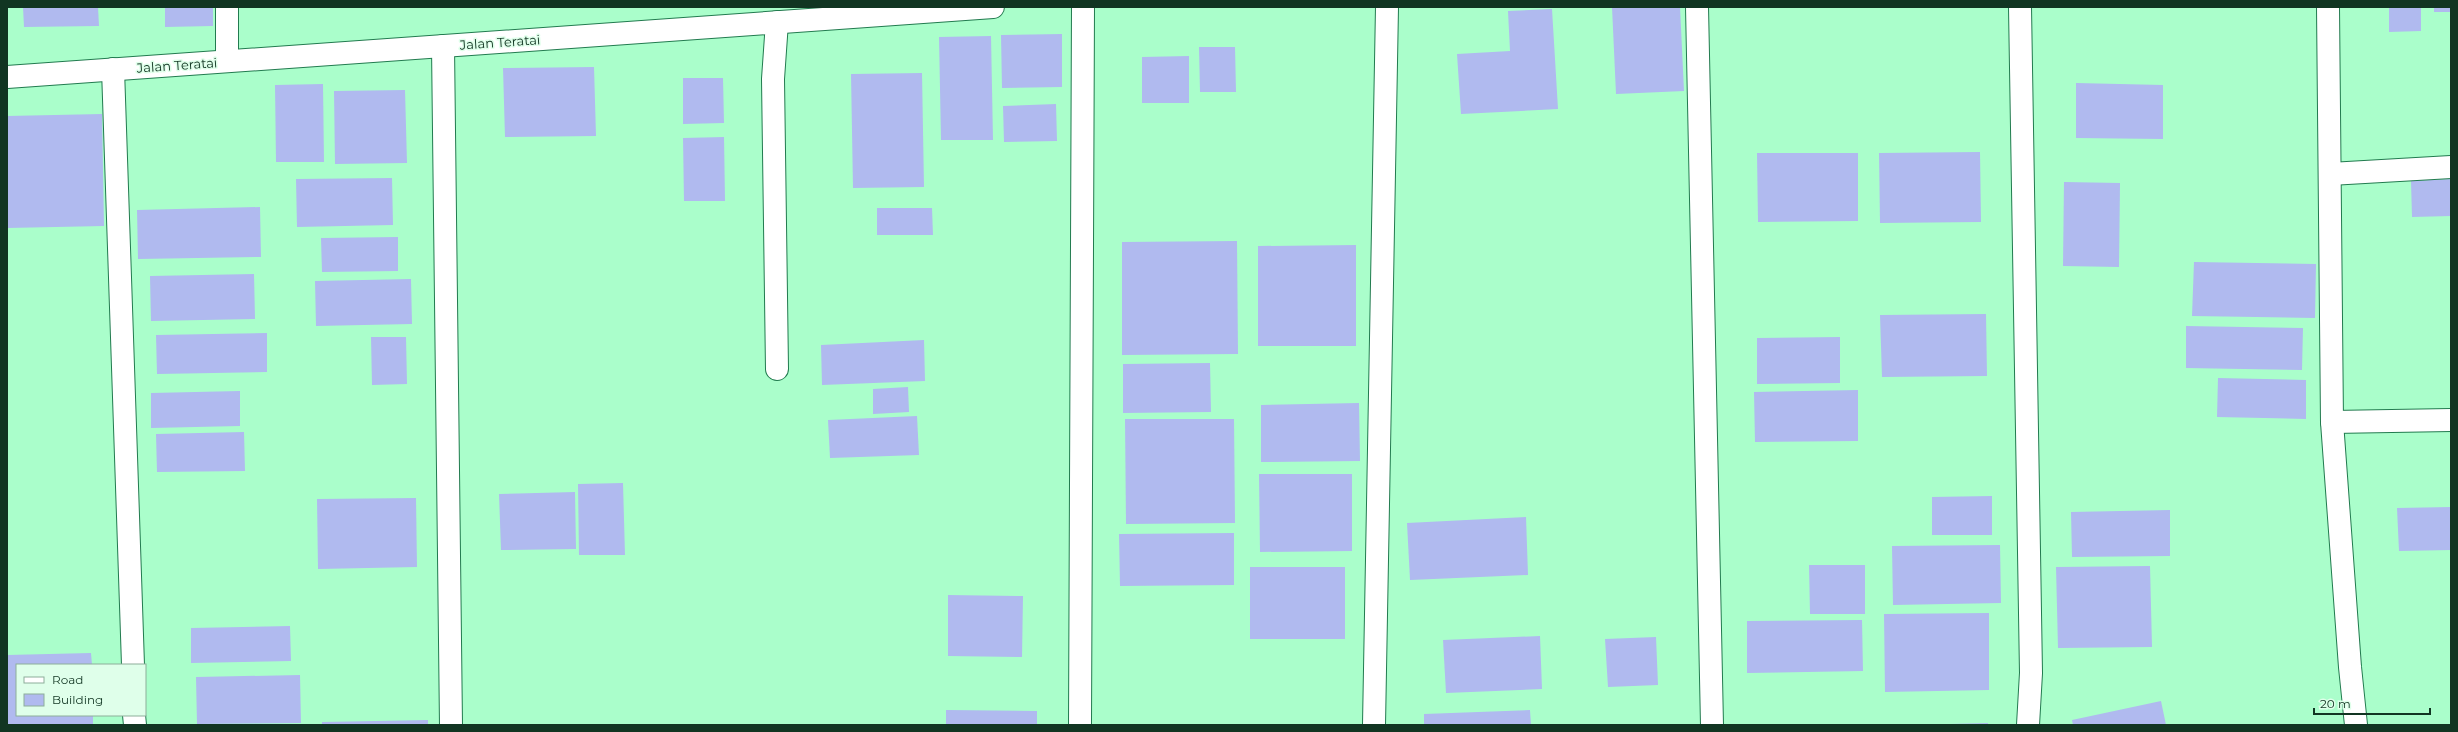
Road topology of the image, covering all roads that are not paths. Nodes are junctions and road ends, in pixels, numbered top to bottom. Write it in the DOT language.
graph roads {
  1 [pos="227,7"];
  2 [pos="993,7"];
  3 [pos="1084,7"];
  4 [pos="1387,7"];
  5 [pos="1697,7"];
  6 [pos="2020,7"];
  7 [pos="2328,7"];
  8 [pos="777,22"];
  9 [pos="443,46"];
  10 [pos="227,62"];
  11 [pos="113,69"];
  12 [pos="7,77"];
  13 [pos="2451,167"];
  14 [pos="2330,174"];
  15 [pos="777,369"];
  16 [pos="2451,420"];
  17 [pos="2332,422"];
  18 [pos="132,664"];
  19 [pos="451,725"];
  20 [pos="1080,725"];
  21 [pos="1374,725"];
  22 [pos="1712,725"];
  23 [pos="2028,725"];
  24 [pos="2356,725"];
  1 -- 10 [label="street"];
  2 -- 8 [label="street, Jalan Teratai"];
  3 -- 20 [label="street"];
  4 -- 21 [label="street"];
  5 -- 22 [label="street"];
  6 -- 23 [label="street"];
  7 -- 14 [label="street"];
  8 -- 9 [label="street, Jalan Teratai"];
  8 -- 15 [label="street"];
  9 -- 10 [label="street, Jalan Teratai"];
  9 -- 19 [label="street"];
  10 -- 11 [label="street, Jalan Teratai"];
  11 -- 12 [label="street, Jalan Teratai"];
  11 -- 18 [label="street"];
  13 -- 14 [label="street"];
  14 -- 17 [label="street"];
  16 -- 17 [label="street"];
  17 -- 24 [label="street"];
}
